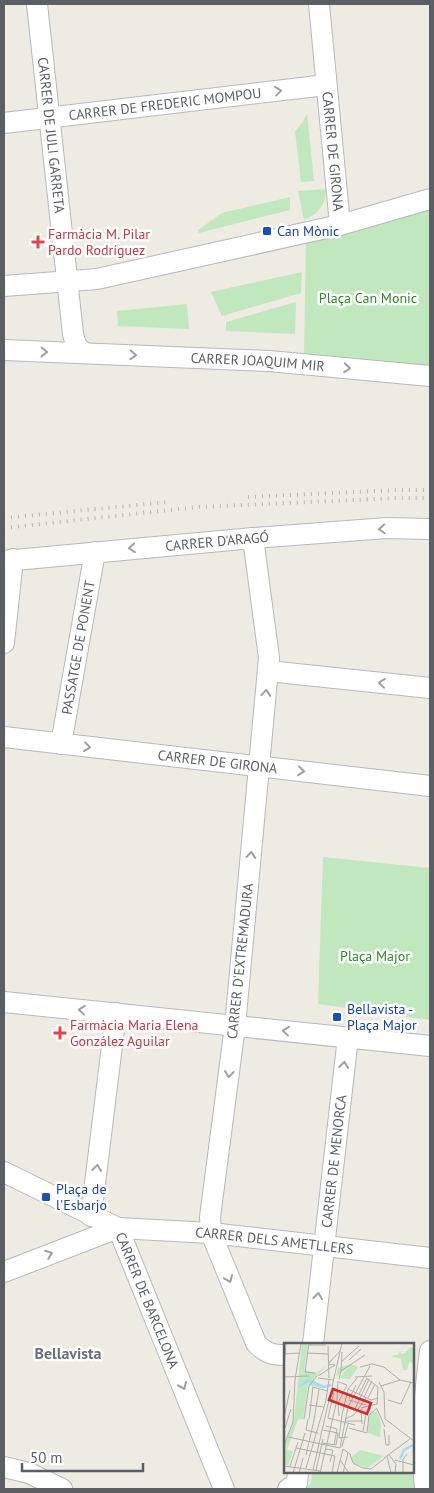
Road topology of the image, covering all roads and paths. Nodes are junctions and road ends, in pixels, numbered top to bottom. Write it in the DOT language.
graph roads {
  1 [pos="37,4"];
  2 [pos="319,4"];
  3 [pos="326,85"];
  4 [pos="50,118"];
  5 [pos="4,123"];
  6 [pos="430,199"];
  7 [pos="340,225"];
  8 [pos="68,280"];
  9 [pos="4,286"];
  10 [pos="4,350"];
  11 [pos="84,352"];
  12 [pos="430,376"];
  13 [pos="430,529"];
  14 [pos="254,538"];
  15 [pos="95,552"];
  16 [pos="9,560"];
  17 [pos="4,643"];
  18 [pos="268,671"];
  19 [pos="430,688"];
  20 [pos="4,737"];
  21 [pos="61,744"];
  22 [pos="259,766"];
  23 [pos="430,786"];
  24 [pos="4,1002"];
  25 [pos="116,1013"];
  26 [pos="235,1026"];
  27 [pos="348,1037"];
  28 [pos="430,1046"];
  29 [pos="4,1172"];
  30 [pos="91,1216"];
  31 [pos="118,1228"];
  32 [pos="211,1233"];
  33 [pos="324,1246"];
  34 [pos="430,1258"];
  35 [pos="4,1272"];
  36 [pos="313,1343"];
  37 [pos="430,1351"];
  38 [pos="284,1355"];
  39 [pos="4,1467"];
  40 [pos="298,1473"];
  41 [pos="62,1489"];
  42 [pos="224,1489"];
  43 [pos="288,1489"];
  44 [pos="425,1489"];
  1 -- 4 [label="street, CARRER DE JULI GARRETA"];
  2 -- 3 [label="street, CARRER DE GIRONA"];
  4 -- 3 [label="street, CARRER DE FREDERIC MOMPOU, one-way"];
  3 -- 7 [label="street, CARRER DE GIRONA"];
  4 -- 5 [label="street, CARRER DE FREDERIC MOMPOU"];
  4 -- 8 [label="street, CARRER DE JULI GARRETA"];
  6 -- 7 [label="street"];
  7 -- 8 [label="street, CARRER DE GIRONA"];
  8 -- 9 [label="street, CARRER DE GIRONA"];
  8 -- 11 [label="street, CARRER DE JULI GARRETA"];
  10 -- 11 [label="street, CARRER JOAQUIM MIR, one-way"];
  11 -- 12 [label="street, CARRER JOAQUIM MIR, one-way"];
  13 -- 14 [label="street, CARRER D'ARAGÓ, one-way"];
  14 -- 15 [label="street, CARRER D'ARAGÓ, one-way"];
  14 -- 18 [label="street, CARRER D'EXTREMADURA"];
  15 -- 16 [label="street, CARRER D'ARAGÓ"];
  15 -- 21 [label="street, PASSATGE DE PONENT"];
  16 -- 17 [label="street"];
  19 -- 18 [label="street, one-way"];
  22 -- 18 [label="street, CARRER D'EXTREMADURA, one-way"];
  20 -- 21 [label="street, CARRER DE GIRONA"];
  21 -- 22 [label="street, CARRER DE GIRONA, one-way"];
  22 -- 23 [label="street, CARRER DE GIRONA, one-way"];
  26 -- 22 [label="street, CARRER D'EXTREMADURA, one-way"];
  25 -- 24 [label="street, one-way"];
  25 -- 26 [label="street"];
  30 -- 25 [label="street, one-way"];
  27 -- 26 [label="street, one-way"];
  26 -- 32 [label="street, CARRER D'EXTREMADURA, one-way"];
  27 -- 28 [label="street"];
  33 -- 27 [label="street, CARRER DE MENORCA, one-way"];
  29 -- 30 [label="street, CARRER DE BARCELONA"];
  30 -- 31 [label="street, CARRER DE BARCELONA"];
  31 -- 32 [label="street, CARRER DELS AMETLLERS"];
  35 -- 31 [label="street, one-way"];
  31 -- 42 [label="street, CARRER DE BARCELONA, one-way"];
  32 -- 33 [label="street, CARRER DELS AMETLLERS"];
  32 -- 38 [label="street, CARRER D'EXTREMADURA, one-way"];
  33 -- 34 [label="street, CARRER DELS AMETLLERS"];
  36 -- 33 [label="street, CARRER DE MENORCA, one-way"];
  37 -- 44 [label="street"];
  39 -- 41 [label="street"];
  40 -- 43 [label="street"];
}
